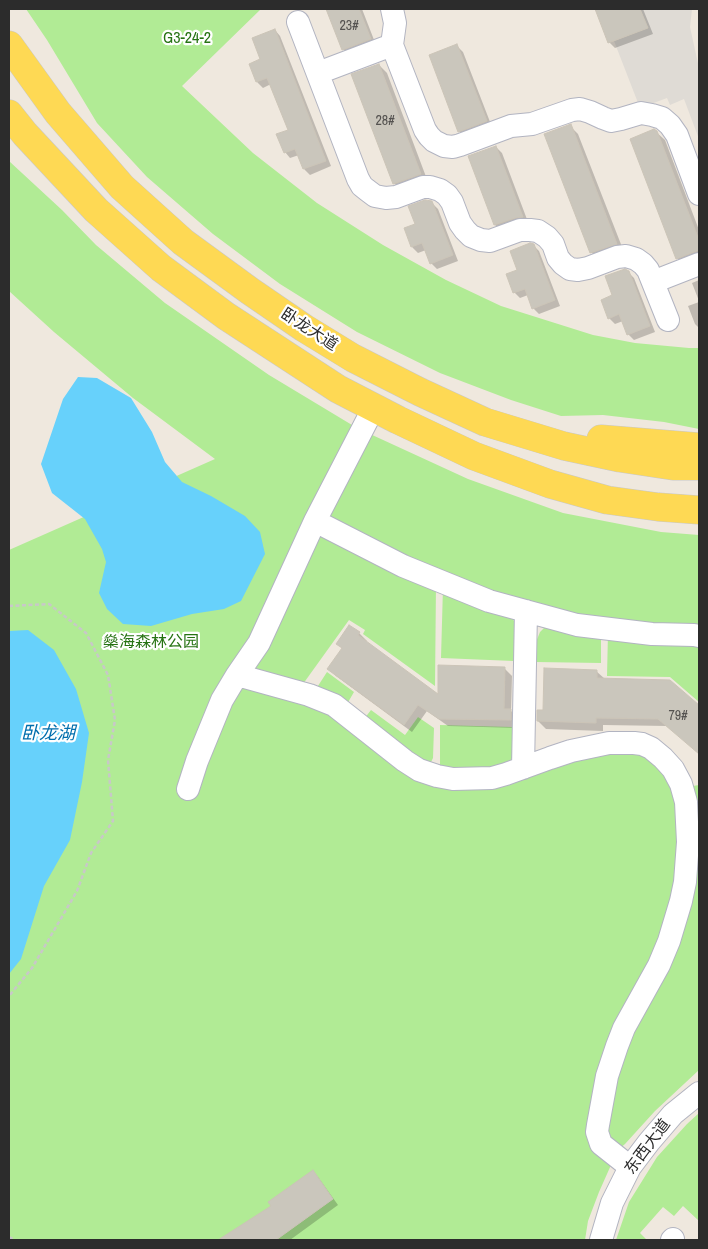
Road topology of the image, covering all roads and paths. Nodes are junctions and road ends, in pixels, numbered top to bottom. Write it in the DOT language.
graph roads {
  1 [pos="392,9"];
  2 [pos="298,22"];
  3 [pos="9,44"];
  4 [pos="392,45"];
  5 [pos="318,73"];
  6 [pos="9,114"];
  7 [pos="699,194"];
  8 [pos="699,264"];
  9 [pos="653,282"];
  10 [pos="668,320"];
  11 [pos="374,408"];
  12 [pos="529,436"];
  13 [pos="699,447"];
  14 [pos="699,466"];
  15 [pos="699,510"];
  16 [pos="315,522"];
  17 [pos="9,606"];
  18 [pos="526,611"];
  19 [pos="699,636"];
  20 [pos="237,675"];
  21 [pos="523,768"];
  22 [pos="188,789"];
  23 [pos="694,842"];
  24 [pos="9,996"];
  25 [pos="699,1093"];
  26 [pos="630,1167"];
  27 [pos="9,1237"];
  28 [pos="15,1240"];
  29 [pos="601,1240"];
  1 -- 4 [label="street"];
  2 -- 5 [label="street"];
  3 -- 12 [label="main road, 卧龙大道"];
  4 -- 5 [label="street"];
  4 -- 7 [label="street"];
  5 -- 9 [label="street"];
  6 -- 11 [label="main road, 卧龙大道"];
  8 -- 9 [label="street"];
  9 -- 10 [label="street"];
  11 -- 15 [label="main road, 卧龙大道"];
  11 -- 16 [label="street"];
  12 -- 13 [label="main road"];
  12 -- 14 [label="main road, 卧龙大道"];
  16 -- 18 [label="street"];
  16 -- 20 [label="street"];
  17 -- 24 [label="path"];
  18 -- 19 [label="street"];
  18 -- 21 [label="street"];
  20 -- 21 [label="street"];
  20 -- 22 [label="street"];
  21 -- 23 [label="street"];
  23 -- 26 [label="street"];
  25 -- 26 [label="street, 东西大道"];
  26 -- 29 [label="street, 东西大道"];
  27 -- 28 [label="path"];
}
